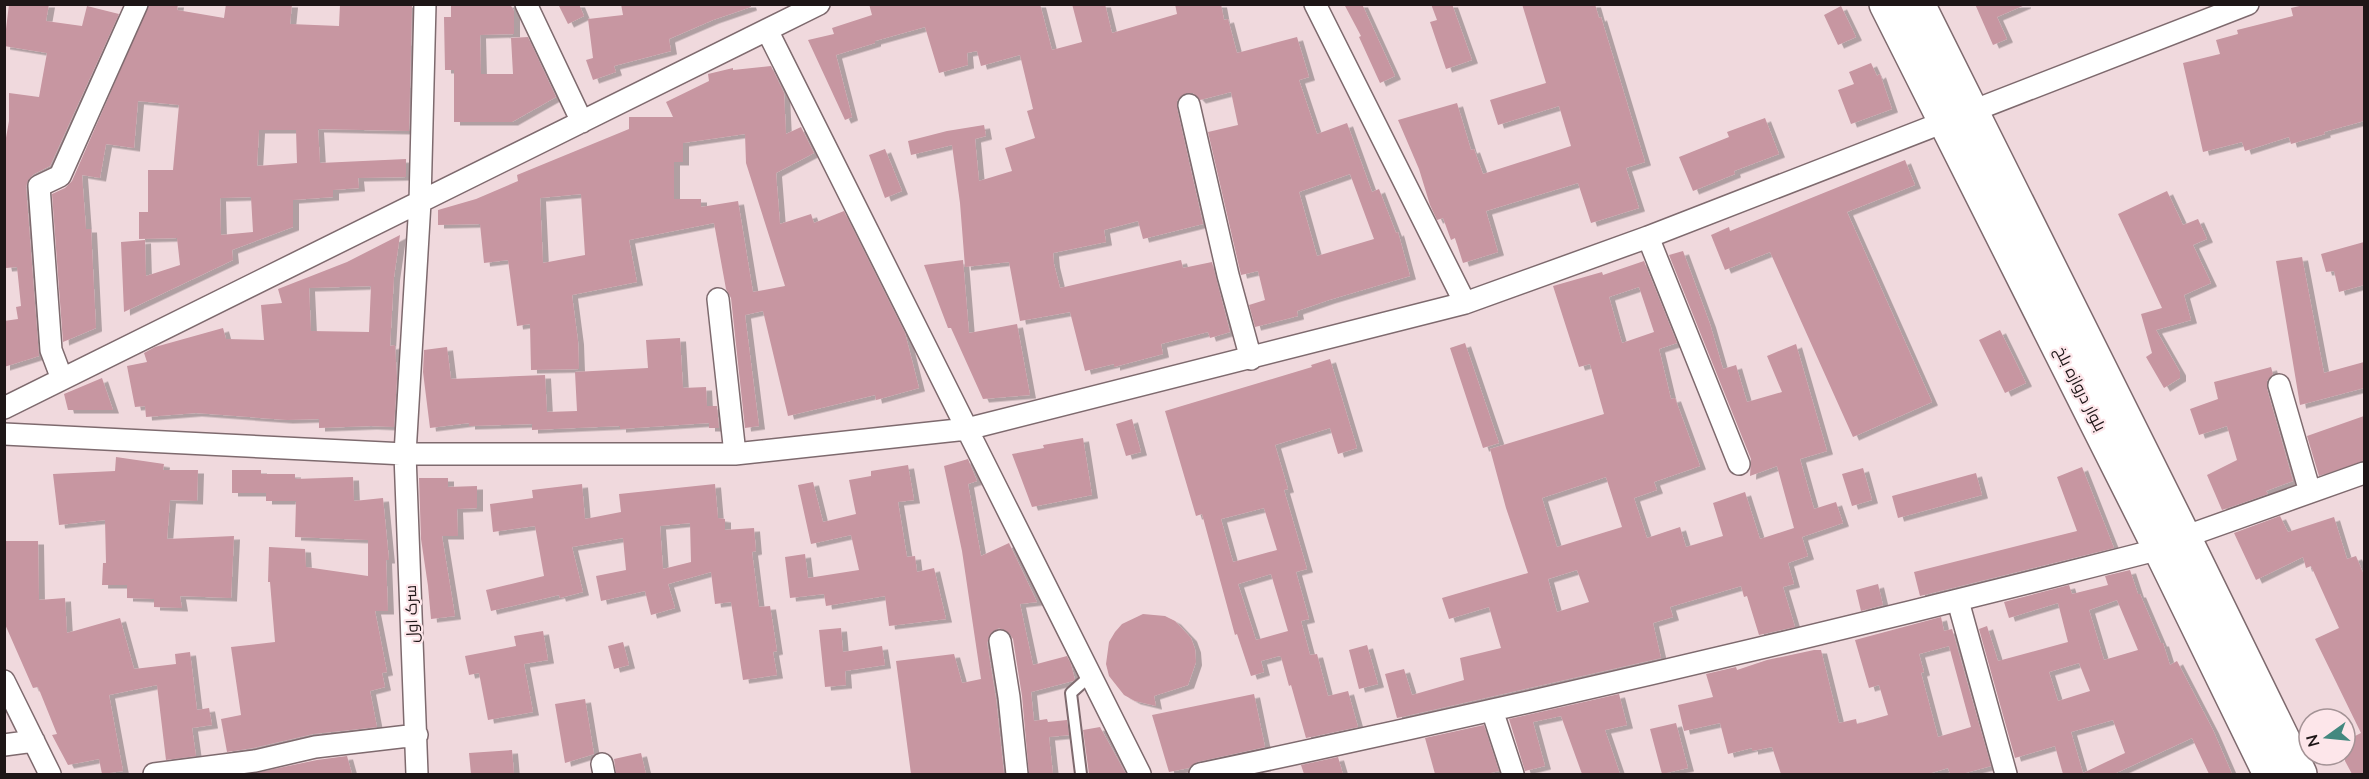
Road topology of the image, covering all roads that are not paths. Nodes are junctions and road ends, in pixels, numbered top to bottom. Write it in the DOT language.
graph roads {
  1 [pos="137,4"];
  2 [pos="426,4"];
  3 [pos="525,4"];
  4 [pos="819,4"];
  5 [pos="1315,4"];
  6 [pos="1886,4"];
  7 [pos="1918,4"];
  8 [pos="2248,4"];
  9 [pos="767,30"];
  10 [pos="1189,105"];
  11 [pos="1958,117"];
  12 [pos="582,122"];
  13 [pos="420,202"];
  14 [pos="1648,237"];
  15 [pos="718,299"];
  16 [pos="1465,303"];
  17 [pos="1251,358"];
  18 [pos="63,379"];
  19 [pos="2279,385"];
  20 [pos="4,408"];
  21 [pos="967,429"];
  22 [pos="4,434"];
  23 [pos="405,454"];
  24 [pos="735,454"];
  25 [pos="1738,464"];
  26 [pos="2364,473"];
  27 [pos="2310,492"];
  28 [pos="2172,543"];
  29 [pos="1958,601"];
  30 [pos="1000,641"];
  31 [pos="1090,676"];
  32 [pos="4,681"];
  33 [pos="1492,710"];
  34 [pos="417,735"];
  35 [pos="34,741"];
  36 [pos="4,745"];
  37 [pos="50,774"];
  38 [pos="154,774"];
  39 [pos="417,774"];
  40 [pos="1017,774"];
  41 [pos="1081,774"];
  42 [pos="1140,774"];
  43 [pos="1200,774"];
  44 [pos="1513,774"];
  45 [pos="2006,774"];
  46 [pos="2270,774"];
  47 [pos="2300,774"];
  1 -- 18 [label="street"];
  2 -- 13 [label="street, سرک اول"];
  3 -- 12 [label="street"];
  4 -- 9 [label="street"];
  5 -- 16 [label="street"];
  6 -- 11 [label="main road, بلوار دروازه بلخ"];
  7 -- 11 [label="main road, بلوار دروازه بلخ"];
  8 -- 11 [label="street"];
  9 -- 12 [label="street"];
  9 -- 21 [label="street"];
  10 -- 17 [label="street"];
  11 -- 14 [label="street"];
  11 -- 28 [label="main road, بلوار دروازه بلخ"];
  12 -- 13 [label="street"];
  13 -- 18 [label="street"];
  13 -- 23 [label="street, سرک اول"];
  14 -- 16 [label="street"];
  14 -- 25 [label="street"];
  15 -- 24 [label="street"];
  16 -- 17 [label="street"];
  17 -- 21 [label="street"];
  18 -- 20 [label="street"];
  19 -- 27 [label="street"];
  21 -- 24 [label="street"];
  21 -- 31 [label="street"];
  22 -- 23 [label="street"];
  23 -- 24 [label="street"];
  23 -- 34 [label="street, سرک اول"];
  26 -- 27 [label="street"];
  27 -- 28 [label="street"];
  28 -- 29 [label="street"];
  28 -- 46 [label="main road, بلوار دروازه بلخ"];
  28 -- 47 [label="main road, بلوار دروازه بلخ"];
  29 -- 33 [label="street"];
  29 -- 45 [label="street"];
  30 -- 40 [label="street"];
  31 -- 41 [label="lane"];
  31 -- 42 [label="street"];
  32 -- 35 [label="street"];
  33 -- 43 [label="street"];
  33 -- 44 [label="street"];
  34 -- 38 [label="street"];
  34 -- 39 [label="street, سرک اول"];
  35 -- 36 [label="street"];
  35 -- 37 [label="street"];
}
